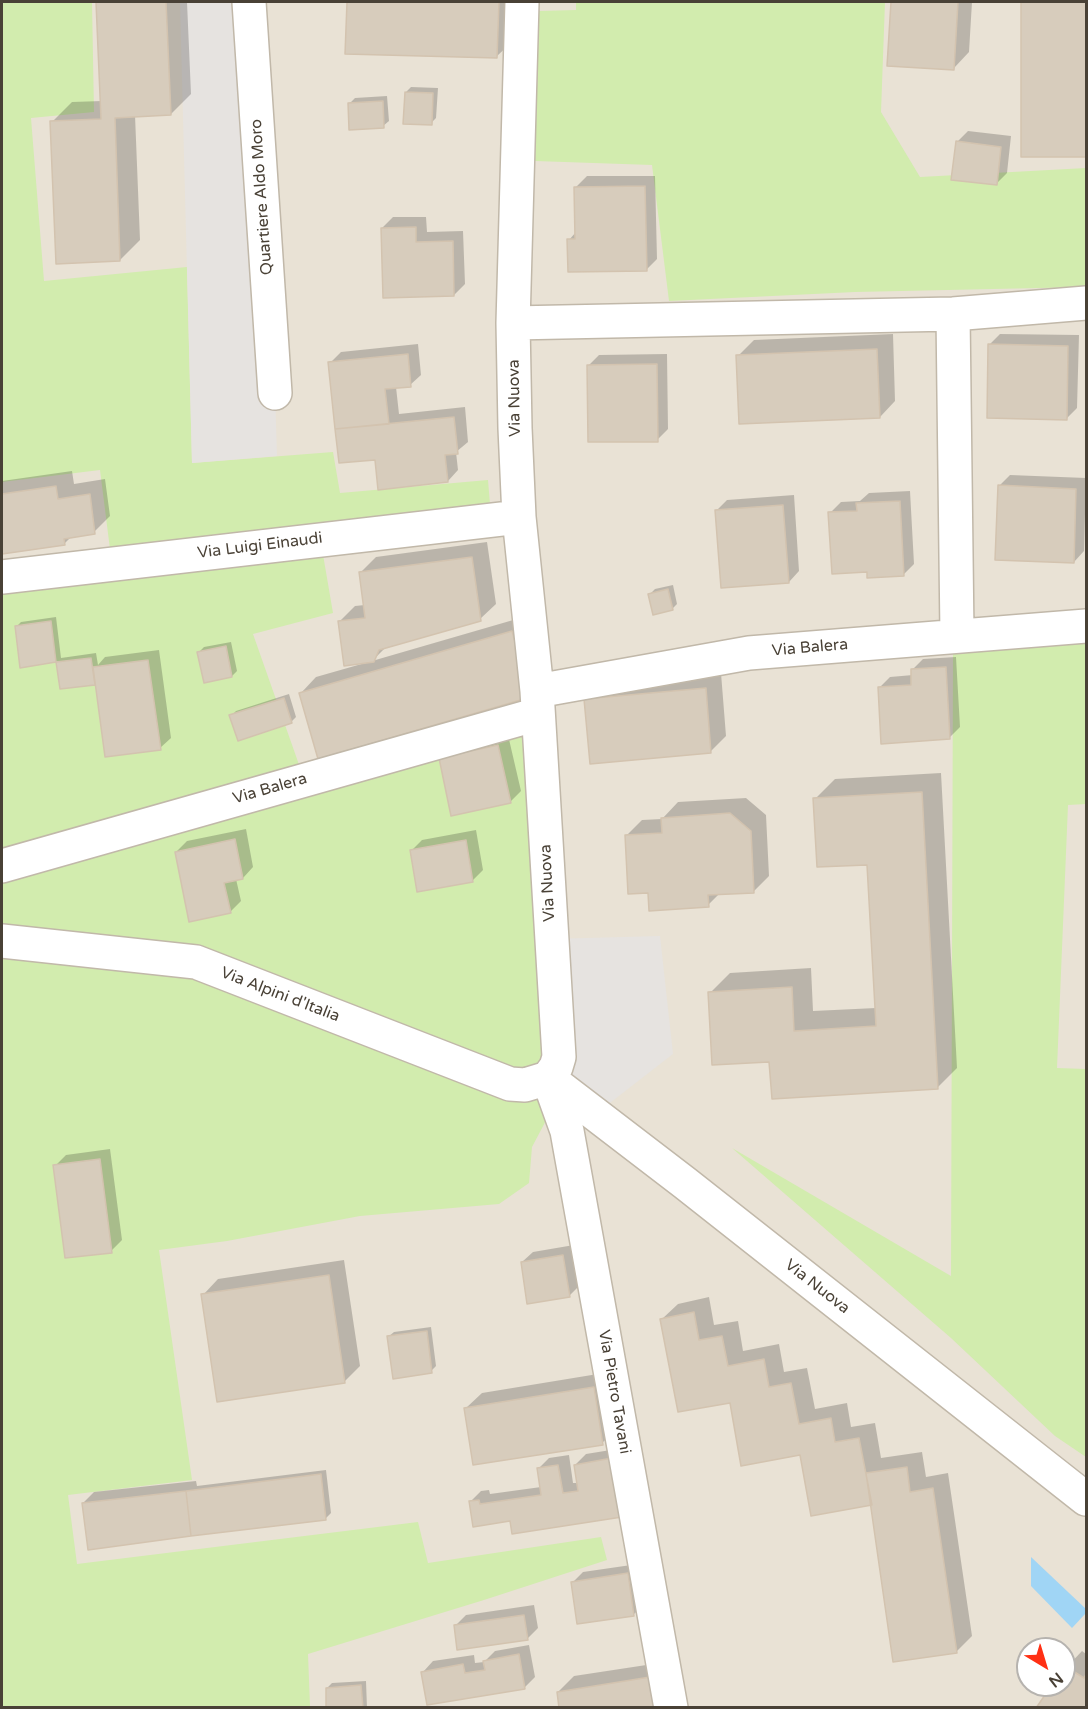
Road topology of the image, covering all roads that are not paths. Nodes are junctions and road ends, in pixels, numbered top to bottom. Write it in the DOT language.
graph roads {
  1 [pos="249,2"];
  2 [pos="522,2"];
  3 [pos="1086,303"];
  4 [pos="953,314"];
  5 [pos="513,323"];
  6 [pos="275,393"];
  7 [pos="519,517"];
  8 [pos="2,577"];
  9 [pos="1086,626"];
  10 [pos="957,635"];
  11 [pos="538,703"];
  12 [pos="2,866"];
  13 [pos="2,941"];
  14 [pos="548,1078"];
  15 [pos="1086,1499"];
  16 [pos="671,1707"];
  1 -- 6 [label="street, Quartiere Aldo Moro"];
  2 -- 5 [label="street, Via Nuova"];
  3 -- 4 [label="street"];
  4 -- 5 [label="street"];
  4 -- 10 [label="street"];
  5 -- 7 [label="street, Via Nuova"];
  7 -- 8 [label="street, Via Luigi Einaudi"];
  7 -- 11 [label="street, Via Nuova"];
  9 -- 10 [label="street, Via Balera"];
  10 -- 11 [label="street, Via Balera"];
  11 -- 12 [label="street, Via Balera"];
  11 -- 14 [label="street, Via Nuova"];
  13 -- 14 [label="street, Via Alpini d'Italia"];
  14 -- 15 [label="street, Via Nuova"];
  14 -- 16 [label="street, Via Pietro Tavani"];
}
